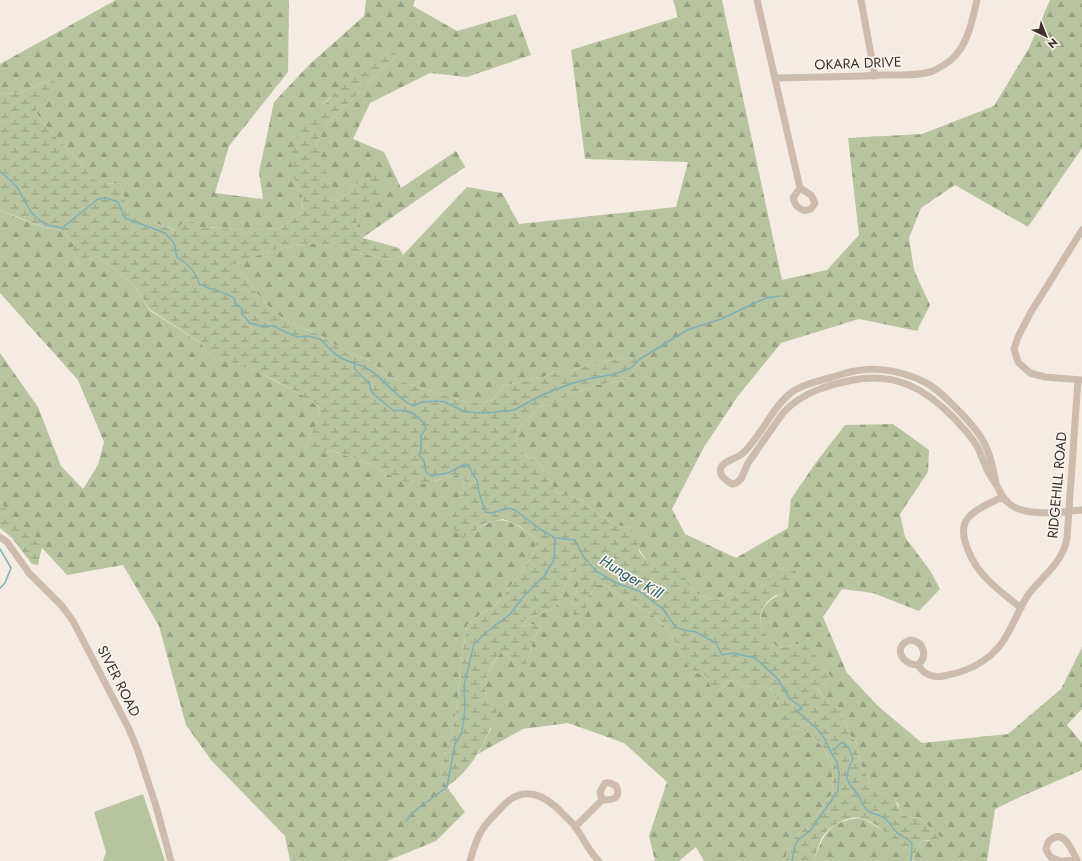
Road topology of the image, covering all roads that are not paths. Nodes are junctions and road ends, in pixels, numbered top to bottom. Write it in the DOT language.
graph roads {
  1 [pos="757,0"];
  2 [pos="861,0"];
  3 [pos="977,0"];
  4 [pos="875,76"];
  5 [pos="774,78"];
  6 [pos="800,188"];
  7 [pos="1082,230"];
  8 [pos="908,375"];
  9 [pos="832,377"];
  10 [pos="1080,380"];
  11 [pos="905,383"];
  12 [pos="833,385"];
  13 [pos="772,414"];
  14 [pos="780,418"];
  15 [pos="975,428"];
  16 [pos="968,433"];
  17 [pos="996,484"];
  18 [pos="1002,497"];
  19 [pos="1082,510"];
  20 [pos="1069,511"];
  21 [pos="0,537"];
  22 [pos="1021,608"];
  23 [pos="918,665"];
  24 [pos="602,800"];
  25 [pos="576,827"];
  26 [pos="1079,860"];
  27 [pos="172,861"];
  28 [pos="470,861"];
  29 [pos="598,861"];
  30 [pos="1060,861"];
  31 [pos="1063,861"];
  1 -- 5 [label="street"];
  2 -- 4 [label="street"];
  3 -- 4 [label="street, OKARA DRIVE"];
  4 -- 5 [label="street, OKARA DRIVE"];
  5 -- 6 [label="street"];
  7 -- 10 [label="street"];
  8 -- 9 [label="street"];
  8 -- 11 [label="street"];
  8 -- 15 [label="street"];
  9 -- 12 [label="street"];
  9 -- 13 [label="street"];
  10 -- 20 [label="street, RIDGEHILL ROAD"];
  11 -- 12 [label="street"];
  11 -- 16 [label="street"];
  12 -- 14 [label="street"];
  13 -- 14 [label="street"];
  13 -- 14 [label="street"];
  15 -- 16 [label="street"];
  15 -- 17 [label="street"];
  16 -- 17 [label="street"];
  17 -- 18 [label="street"];
  18 -- 20 [label="street"];
  18 -- 22 [label="street"];
  19 -- 20 [label="street"];
  20 -- 22 [label="street, RIDGEHILL ROAD"];
  21 -- 27 [label="street, SIVER ROAD"];
  22 -- 23 [label="street, RIDGEHILL ROAD"];
  24 -- 25 [label="street"];
  25 -- 28 [label="street"];
  25 -- 29 [label="street"];
  26 -- 30 [label="street"];
  26 -- 31 [label="street"];
}
